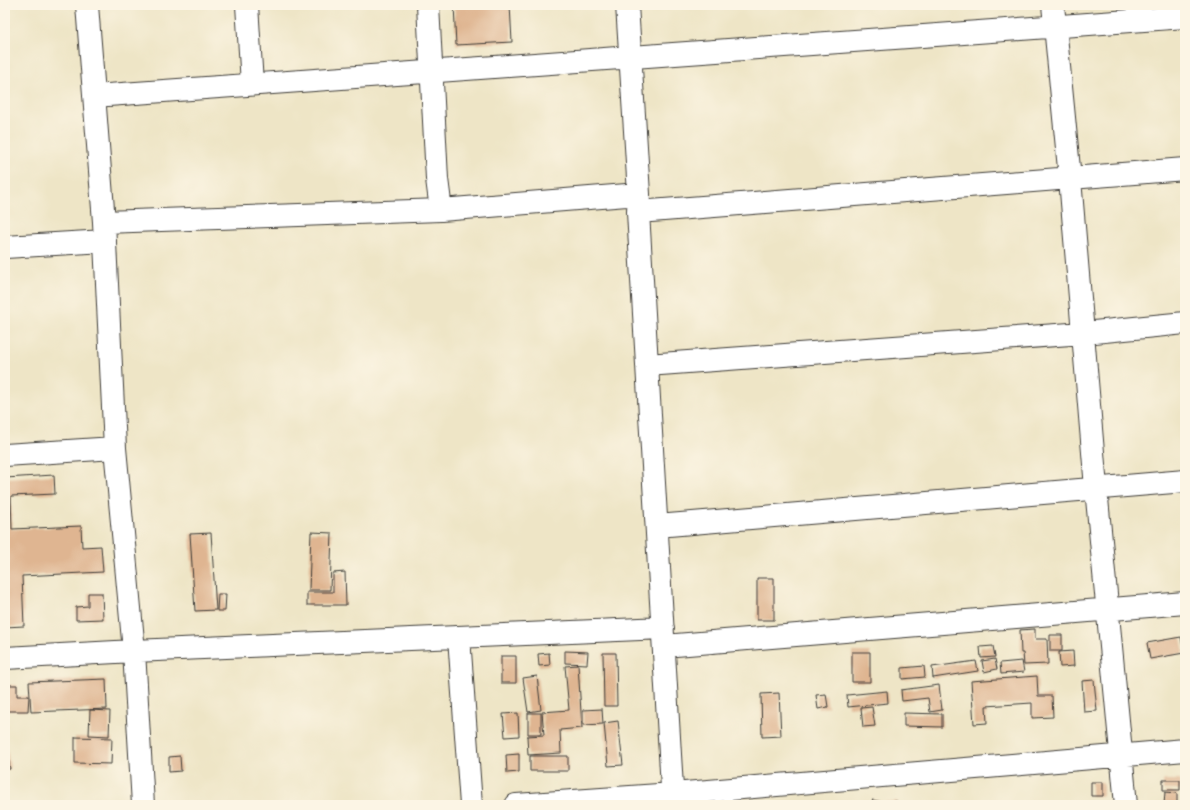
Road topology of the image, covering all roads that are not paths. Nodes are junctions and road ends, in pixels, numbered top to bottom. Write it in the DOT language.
graph roads {
  1 [pos="87,5"];
  2 [pos="247,5"];
  3 [pos="428,5"];
  4 [pos="627,5"];
  5 [pos="1053,5"];
  6 [pos="1185,17"];
  7 [pos="1055,26"];
  8 [pos="629,57"];
  9 [pos="432,71"];
  10 [pos="252,84"];
  11 [pos="94,96"];
  12 [pos="1185,169"];
  13 [pos="1070,179"];
  14 [pos="639,203"];
  15 [pos="441,210"];
  16 [pos="105,232"];
  17 [pos="5,247"];
  18 [pos="1185,323"];
  19 [pos="1084,333"];
  20 [pos="647,365"];
  21 [pos="115,448"];
  22 [pos="5,455"];
  23 [pos="1185,481"];
  24 [pos="1096,488"];
  25 [pos="657,526"];
  26 [pos="1185,603"];
  27 [pos="1108,610"];
  28 [pos="459,637"];
  29 [pos="664,637"];
  30 [pos="134,651"];
  31 [pos="5,658"];
  32 [pos="1185,750"];
  33 [pos="1122,756"];
  34 [pos="673,799"];
  35 [pos="143,805"];
  36 [pos="471,805"];
  37 [pos="516,805"];
  38 [pos="1126,805"];
  1 -- 11 [label="street"];
  2 -- 10 [label="street"];
  3 -- 9 [label="street"];
  4 -- 8 [label="street"];
  5 -- 7 [label="street"];
  6 -- 7 [label="street"];
  7 -- 8 [label="street"];
  7 -- 13 [label="street"];
  8 -- 9 [label="street"];
  8 -- 14 [label="street"];
  9 -- 10 [label="street"];
  9 -- 15 [label="street"];
  10 -- 11 [label="street"];
  11 -- 16 [label="street"];
  12 -- 13 [label="street"];
  13 -- 14 [label="street"];
  13 -- 19 [label="street"];
  14 -- 15 [label="street"];
  14 -- 20 [label="street"];
  15 -- 16 [label="street"];
  16 -- 17 [label="street"];
  16 -- 21 [label="street"];
  18 -- 19 [label="street"];
  19 -- 20 [label="street"];
  19 -- 24 [label="street"];
  20 -- 25 [label="street"];
  21 -- 22 [label="street"];
  21 -- 30 [label="street"];
  23 -- 24 [label="street"];
  24 -- 25 [label="street"];
  24 -- 27 [label="street"];
  25 -- 29 [label="street"];
  26 -- 27 [label="street"];
  27 -- 29 [label="street"];
  27 -- 33 [label="street"];
  28 -- 29 [label="street"];
  28 -- 30 [label="street"];
  28 -- 36 [label="street"];
  29 -- 34 [label="street"];
  30 -- 31 [label="street"];
  30 -- 35 [label="street"];
  32 -- 33 [label="street"];
  33 -- 34 [label="street"];
  33 -- 38 [label="street"];
  34 -- 37 [label="street"];
}
